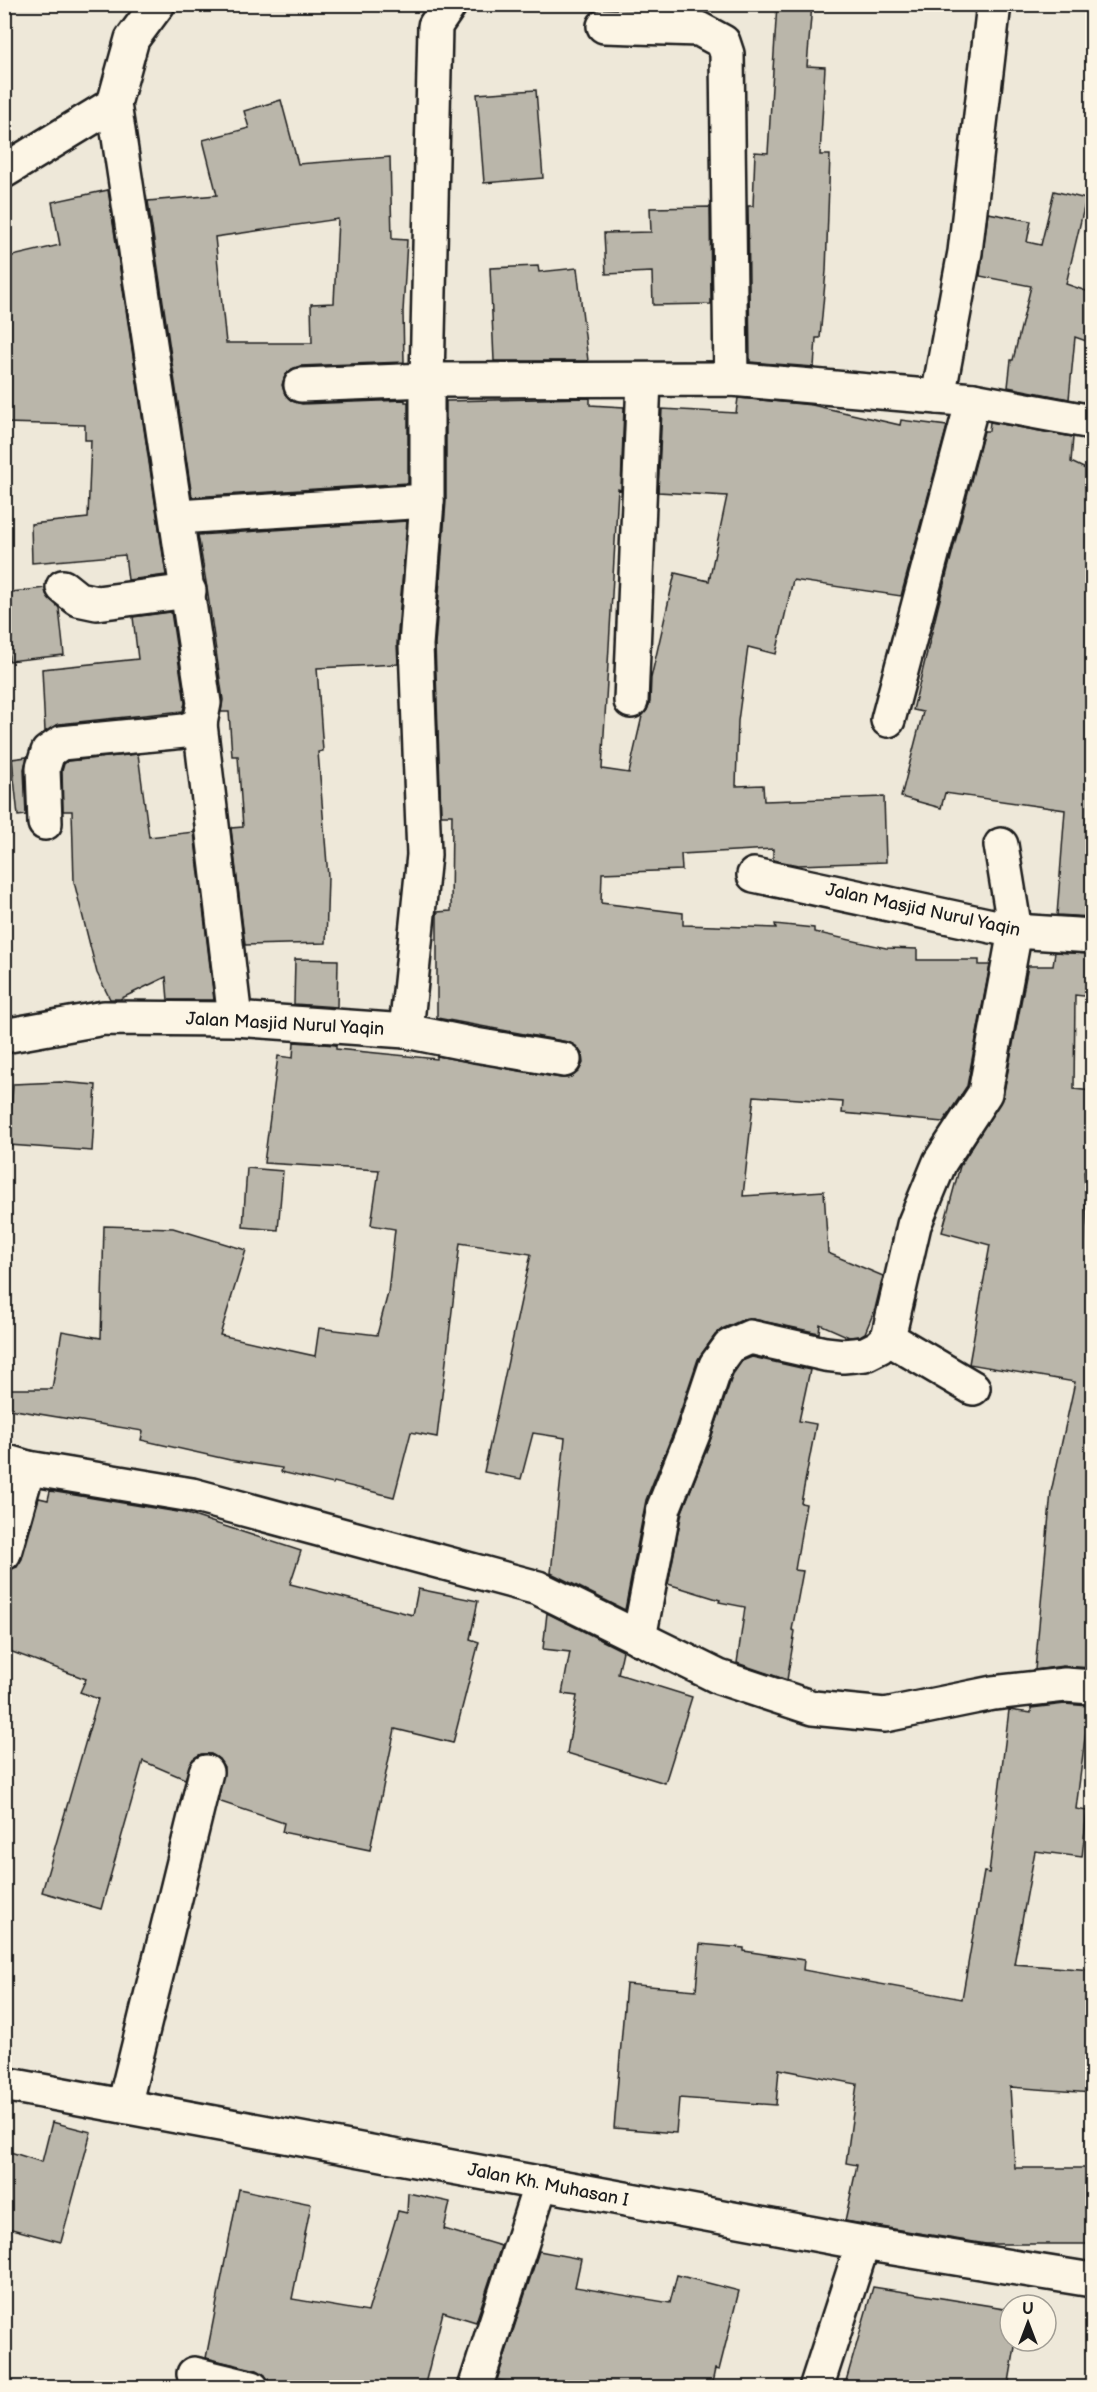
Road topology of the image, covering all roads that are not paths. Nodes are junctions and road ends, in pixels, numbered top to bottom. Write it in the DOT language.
graph roads {
  1 [pos="158,4"];
  2 [pos="450,4"];
  3 [pos="994,4"];
  4 [pos="604,26"];
  5 [pos="114,104"];
  6 [pos="4,171"];
  7 [pos="731,379"];
  8 [pos="427,380"];
  9 [pos="644,380"];
  10 [pos="301,386"];
  11 [pos="938,397"];
  12 [pos="973,400"];
  13 [pos="1092,422"];
  14 [pos="427,501"];
  15 [pos="178,517"];
  16 [pos="63,587"];
  17 [pos="189,591"];
  18 [pos="631,701"];
  19 [pos="888,720"];
  20 [pos="200,724"];
  21 [pos="45,823"];
  22 [pos="1001,845"];
  23 [pos="754,875"];
  24 [pos="1015,931"];
  25 [pos="1092,936"];
  26 [pos="235,1019"];
  27 [pos="406,1031"];
  28 [pos="4,1036"];
  29 [pos="564,1060"];
  30 [pos="888,1338"];
  31 [pos="973,1388"];
  32 [pos="16,1464"];
  33 [pos="4,1553"];
  34 [pos="639,1638"];
  35 [pos="1092,1687"];
  36 [pos="206,1772"];
  37 [pos="4,2084"];
  38 [pos="123,2106"];
  39 [pos="541,2183"];
  40 [pos="863,2243"];
  41 [pos="1092,2280"];
  42 [pos="194,2374"];
  43 [pos="252,2388"];
  44 [pos="475,2388"];
  45 [pos="816,2388"];
  1 -- 5 [label="street"];
  2 -- 8 [label="street"];
  3 -- 11 [label="street"];
  4 -- 7 [label="street"];
  5 -- 6 [label="street"];
  5 -- 15 [label="street"];
  7 -- 9 [label="street"];
  7 -- 11 [label="street"];
  8 -- 9 [label="street"];
  8 -- 10 [label="street"];
  8 -- 14 [label="street"];
  9 -- 18 [label="street"];
  11 -- 12 [label="street"];
  12 -- 13 [label="street"];
  12 -- 19 [label="street"];
  14 -- 15 [label="street"];
  14 -- 27 [label="street"];
  15 -- 17 [label="street"];
  16 -- 17 [label="street"];
  17 -- 20 [label="street"];
  20 -- 21 [label="street"];
  20 -- 26 [label="street"];
  22 -- 24 [label="street"];
  23 -- 24 [label="street, Jalan Masjid Nurul Yaqin"];
  24 -- 25 [label="street, Jalan Masjid Nurul Yaqin"];
  24 -- 30 [label="street"];
  26 -- 27 [label="street, Jalan Masjid Nurul Yaqin"];
  26 -- 28 [label="street, Jalan Masjid Nurul Yaqin"];
  27 -- 29 [label="street, Jalan Masjid Nurul Yaqin"];
  30 -- 31 [label="street"];
  30 -- 34 [label="street"];
  32 -- 33 [label="street"];
  32 -- 34 [label="street"];
  34 -- 35 [label="street"];
  36 -- 38 [label="street"];
  37 -- 38 [label="street, Jalan Kh. Muhasan I"];
  38 -- 39 [label="street, Jalan Kh. Muhasan I"];
  39 -- 40 [label="street, Jalan Kh. Muhasan I"];
  39 -- 44 [label="street"];
  40 -- 41 [label="street, Jalan Kh. Muhasan I"];
  40 -- 45 [label="street"];
  42 -- 43 [label="street"];
}
